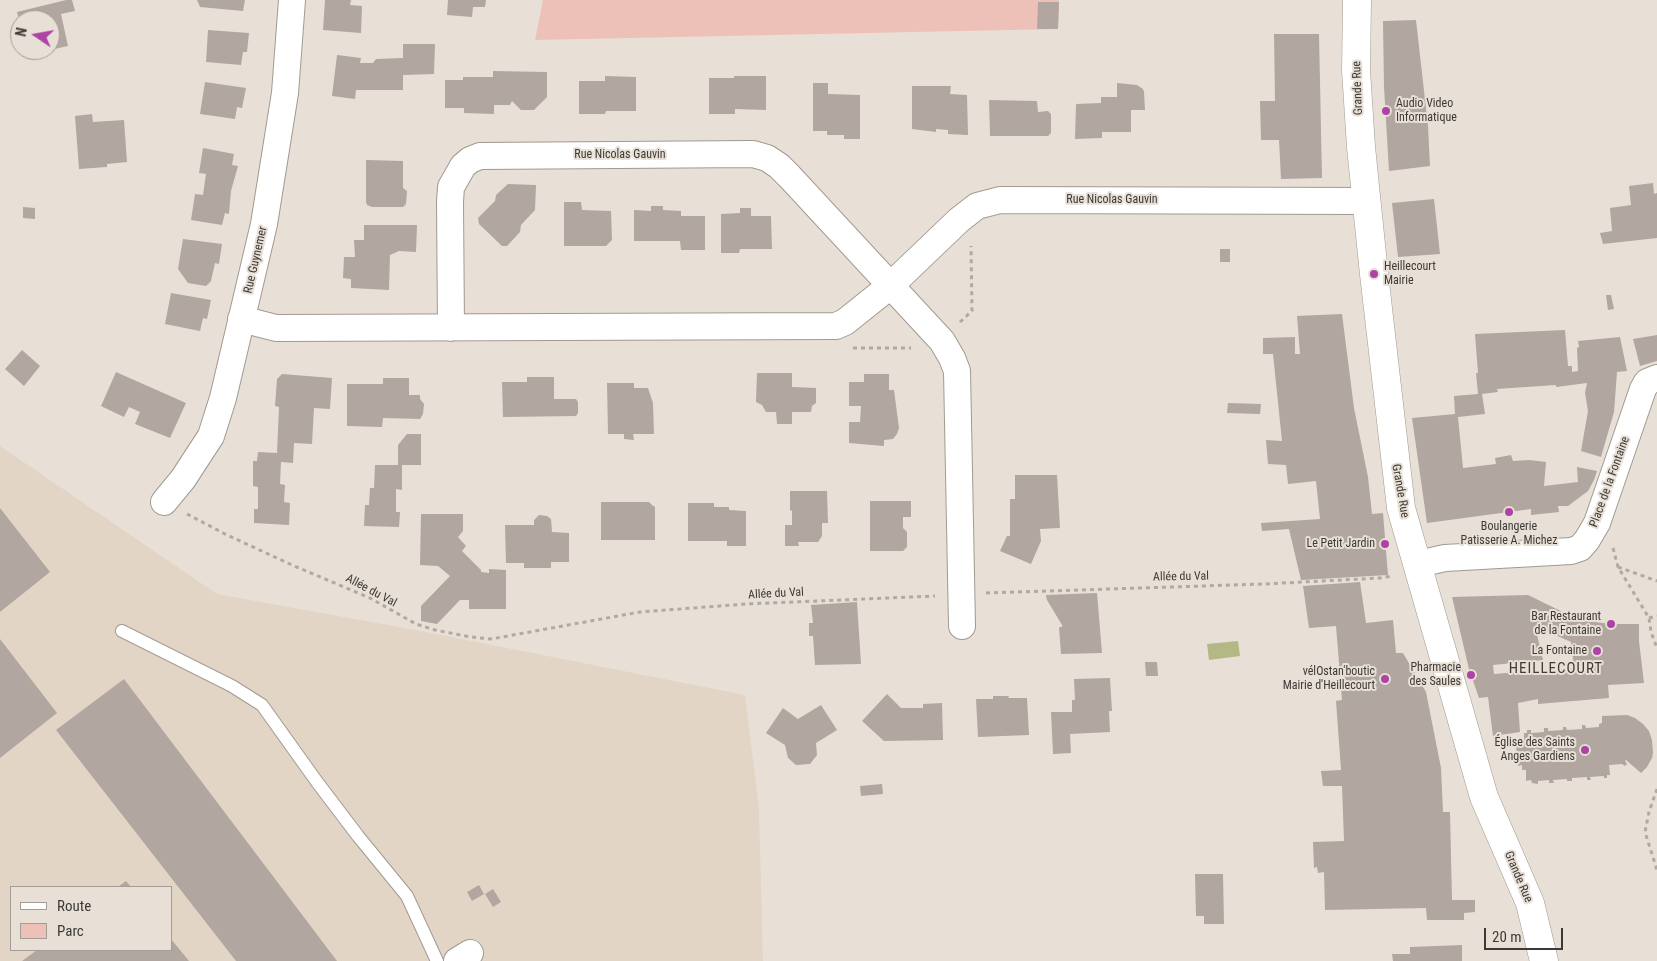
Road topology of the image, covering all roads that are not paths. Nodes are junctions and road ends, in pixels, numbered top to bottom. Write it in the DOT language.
graph roads {
  1 [pos="292,0"];
  2 [pos="1358,0"];
  3 [pos="1366,201"];
  4 [pos="890,286"];
  5 [pos="242,319"];
  6 [pos="451,328"];
  7 [pos="1657,378"];
  8 [pos="164,502"];
  9 [pos="1418,564"];
  10 [pos="962,626"];
  11 [pos="122,631"];
  12 [pos="437,961"];
  13 [pos="1544,961"];
  1 -- 5 [label="street, Rue Guynemer"];
  2 -- 3 [label="street, Grande Rue"];
  3 -- 4 [label="street, Rue Nicolas Gauvin"];
  3 -- 9 [label="street, Grande Rue"];
  4 -- 6 [label="street, Rue Nicolas Gauvin"];
  4 -- 6 [label="street, Rue Nicolas Gauvin"];
  4 -- 10 [label="street, Rue Nicolas Gauvin"];
  5 -- 6 [label="street, Rue Nicolas Gauvin"];
  5 -- 8 [label="street, Rue Guynemer"];
  7 -- 9 [label="street, Place de la Fontaine"];
  9 -- 13 [label="street, Grande Rue"];
  11 -- 12 [label="lane"];
}
